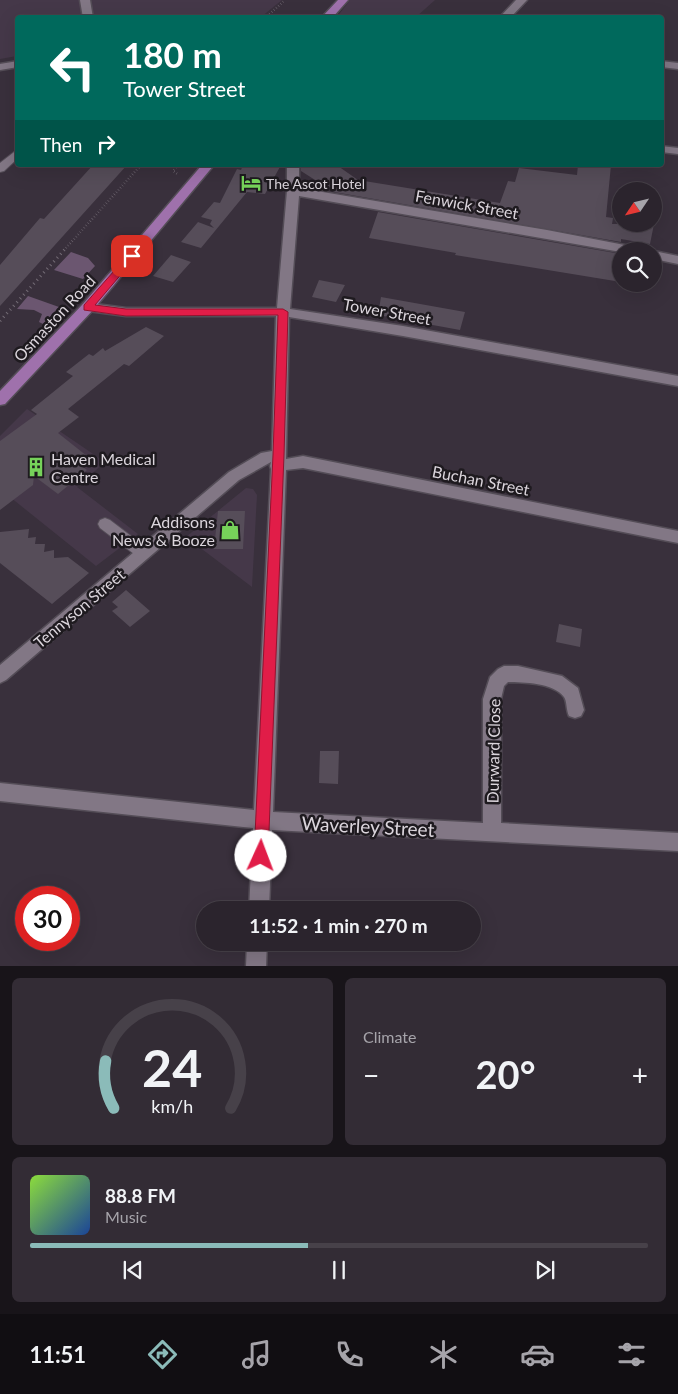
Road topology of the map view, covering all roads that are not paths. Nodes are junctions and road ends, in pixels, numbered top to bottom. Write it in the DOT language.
graph roads {
  1 [pos="85,0"];
  2 [pos="342,0"];
  3 [pos="522,0"];
  4 [pos="88,15"];
  5 [pos="329,15"];
  6 [pos="507,15"];
  7 [pos="15,64"];
  8 [pos="664,64"];
  9 [pos="678,66"];
  10 [pos="0,67"];
  11 [pos="664,149"];
  12 [pos="678,151"];
  13 [pos="15,155"];
  14 [pos="206,167"];
  15 [pos="293,167"];
  16 [pos="0,169"];
  17 [pos="294,191"];
  18 [pos="612,247"];
  19 [pos="662,257"];
  20 [pos="678,260"];
  21 [pos="88,307"];
  22 [pos="283,312"];
  23 [pos="678,381"];
  24 [pos="0,400"];
  25 [pos="278,461"];
  26 [pos="105,524"];
  27 [pos="678,537"];
  28 [pos="142,553"];
  29 [pos="0,675"];
  30 [pos="575,710"];
  31 [pos="0,792"];
  32 [pos="262,820"];
  33 [pos="492,832"];
  34 [pos="678,842"];
  35 [pos="258,901"];
  36 [pos="257,951"];
  37 [pos="256,966"];
  1 -- 4 [label="street"];
  2 -- 5 [label="main road"];
  3 -- 6 [label="street"];
  7 -- 10 [label="street"];
  8 -- 9 [label="street"];
  11 -- 12 [label="street"];
  13 -- 16 [label="lane"];
  14 -- 21 [label="main road, Osmaston Road"];
  15 -- 17 [label="street"];
  17 -- 18 [label="street, Fenwick Street"];
  17 -- 22 [label="street"];
  19 -- 20 [label="street"];
  21 -- 22 [label="street, Tower Street"];
  21 -- 24 [label="main road, Osmaston Road"];
  22 -- 23 [label="street, Tower Street"];
  22 -- 25 [label="street"];
  25 -- 27 [label="street, Buchan Street"];
  25 -- 28 [label="street, Tennyson Street"];
  25 -- 32 [label="street"];
  26 -- 28 [label="lane"];
  28 -- 29 [label="street, Tennyson Street"];
  30 -- 33 [label="street, Durward Close"];
  31 -- 32 [label="street, Waverley Street"];
  32 -- 33 [label="street, Waverley Street"];
  32 -- 35 [label="street"];
  33 -- 34 [label="street, Waverley Street"];
  36 -- 37 [label="street"];
}
